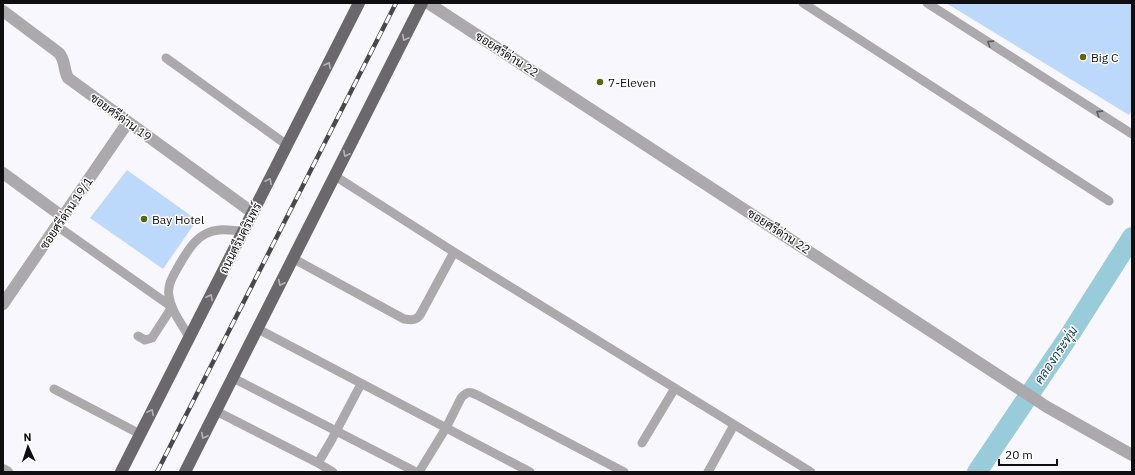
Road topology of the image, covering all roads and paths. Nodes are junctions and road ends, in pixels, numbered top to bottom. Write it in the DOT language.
graph roads {
  1 [pos="359,3"];
  2 [pos="422,3"];
  3 [pos="428,3"];
  4 [pos="803,3"];
  5 [pos="927,3"];
  6 [pos="3,11"];
  7 [pos="166,58"];
  8 [pos="128,122"];
  9 [pos="1132,134"];
  10 [pos="287,144"];
  11 [pos="3,173"];
  12 [pos="335,176"];
  13 [pos="1109,201"];
  14 [pos="252,213"];
  15 [pos="60,222"];
  16 [pos="244,231"];
  17 [pos="454,252"];
  18 [pos="294,259"];
  19 [pos="3,304"];
  20 [pos="172,307"];
  21 [pos="258,329"];
  22 [pos="138,336"];
  23 [pos="189,337"];
  24 [pos="233,378"];
  25 [pos="361,384"];
  26 [pos="675,388"];
  27 [pos="54,389"];
  28 [pos="216,411"];
  29 [pos="734,425"];
  30 [pos="446,428"];
  31 [pos="336,431"];
  32 [pos="140,434"];
  33 [pos="642,444"];
  34 [pos="1132,455"];
  35 [pos="318,463"];
  36 [pos="3,470"];
  37 [pos="7,472"];
  38 [pos="120,472"];
  39 [pos="185,472"];
  40 [pos="333,472"];
  41 [pos="417,472"];
  42 [pos="530,472"];
  43 [pos="624,472"];
  44 [pos="708,472"];
  45 [pos="811,472"];
  10 -- 1 [label="main road, ถนนศรีนครินทร์, one-way"];
  2 -- 12 [label="main road, one-way"];
  3 -- 34 [label="street, ซอยศรีด่าน 22"];
  4 -- 13 [label="lane"];
  9 -- 5 [label="lane, one-way"];
  6 -- 8 [label="street, ซอยศรีด่าน 19"];
  7 -- 10 [label="lane"];
  8 -- 14 [label="street, ซอยศรีด่าน 19"];
  8 -- 15 [label="street, ซอยศรีด่าน 19/1"];
  14 -- 10 [label="main road, ถนนศรีนครินทร์, one-way"];
  11 -- 15 [label="street"];
  12 -- 17 [label="lane"];
  12 -- 18 [label="main road"];
  14 -- 16 [label="main road, ถนนศรีนครินทร์"];
  15 -- 19 [label="street, ซอยศรีด่าน 19/1"];
  15 -- 20 [label="lane"];
  16 -- 20 [label="lane"];
  23 -- 16 [label="main road, ถนนศรีนครินทร์, one-way"];
  17 -- 18 [label="lane"];
  17 -- 26 [label="lane"];
  18 -- 21 [label="main road, one-way"];
  20 -- 22 [label="lane"];
  20 -- 23 [label="lane"];
  21 -- 24 [label="main road"];
  21 -- 25 [label="lane"];
  32 -- 23 [label="main road, ถนนศรีนครินทร์, one-way"];
  24 -- 28 [label="main road"];
  24 -- 31 [label="lane"];
  25 -- 30 [label="lane"];
  25 -- 31 [label="lane"];
  26 -- 29 [label="lane"];
  26 -- 33 [label="lane"];
  27 -- 32 [label="lane"];
  28 -- 35 [label="lane"];
  28 -- 39 [label="main road, one-way"];
  29 -- 44 [label="lane"];
  29 -- 45 [label="lane"];
  30 -- 41 [label="lane"];
  30 -- 42 [label="lane"];
  30 -- 43 [label="lane"];
  31 -- 35 [label="lane"];
  31 -- 41 [label="lane"];
  32 -- 38 [label="main road, ถนนศรีนครินทร์"];
  35 -- 40 [label="lane"];
  36 -- 37 [label="street"];
}
